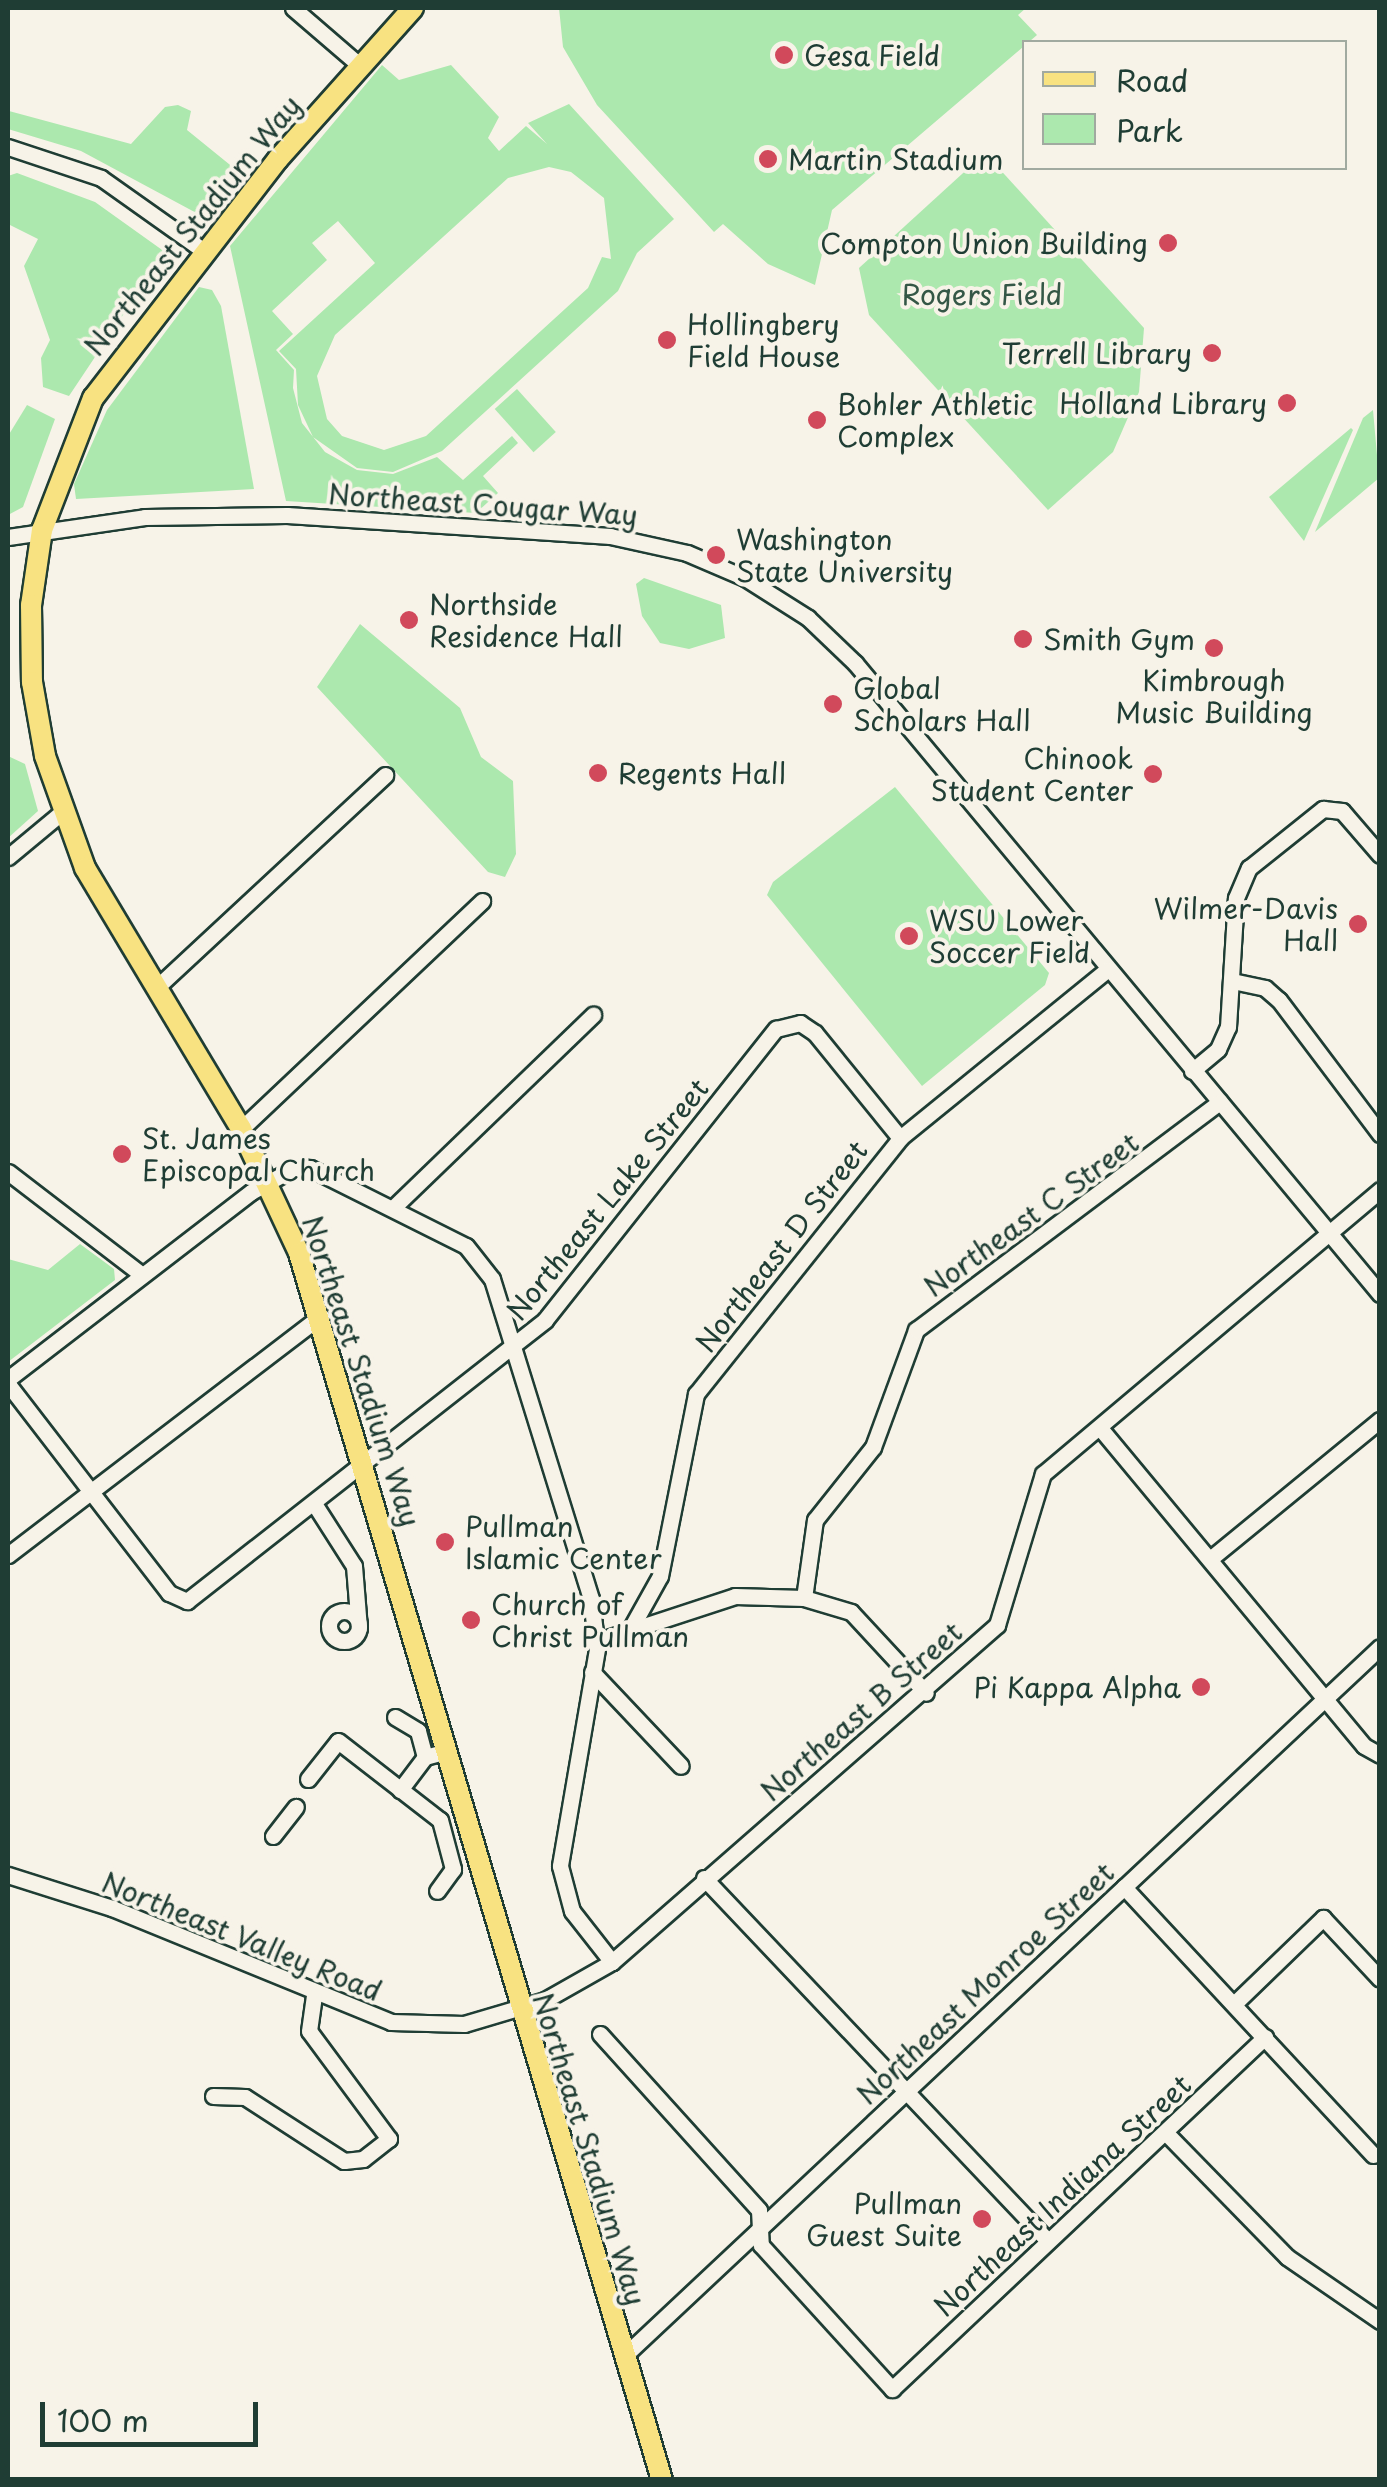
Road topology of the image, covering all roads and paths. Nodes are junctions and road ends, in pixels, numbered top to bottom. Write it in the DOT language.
graph roads {
  1 [pos="293,8"];
  2 [pos="413,8"];
  3 [pos="358,64"];
  4 [pos="8,147"];
  5 [pos="204,252"];
  6 [pos="42,530"];
  7 [pos="8,537"];
  8 [pos="385,775"];
  9 [pos="62,812"];
  10 [pos="1379,852"];
  11 [pos="8,857"];
  12 [pos="482,902"];
  13 [pos="1107,970"];
  14 [pos="1237,982"];
  15 [pos="156,988"];
  16 [pos="594,1015"];
  17 [pos="1192,1071"];
  18 [pos="1220,1102"];
  19 [pos="242,1129"];
  20 [pos="1380,1134"];
  21 [pos="900,1138"];
  22 [pos="8,1172"];
  23 [pos="268,1181"];
  24 [pos="1380,1190"];
  25 [pos="394,1207"];
  26 [pos="1330,1236"];
  27 [pos="142,1275"];
  28 [pos="1380,1294"];
  29 [pos="321,1316"];
  30 [pos="515,1348"];
  31 [pos="8,1382"];
  32 [pos="1380,1420"];
  33 [pos="1100,1428"];
  34 [pos="364,1460"];
  35 [pos="91,1493"];
  36 [pos="315,1505"];
  37 [pos="8,1556"];
  38 [pos="1210,1559"];
  39 [pos="804,1598"];
  40 [pos="359,1628"];
  41 [pos="626,1637"];
  42 [pos="598,1641"];
  43 [pos="1380,1647"];
  44 [pos="592,1672"];
  45 [pos="926,1693"];
  46 [pos="1324,1696"];
  47 [pos="395,1717"];
  48 [pos="448,1751"];
  49 [pos="1380,1756"];
  50 [pos="426,1757"];
  51 [pos="681,1766"];
  52 [pos="308,1779"];
  53 [pos="400,1790"];
  54 [pos="296,1806"];
  55 [pos="273,1836"];
  56 [pos="8,1875"];
  57 [pos="704,1878"];
  58 [pos="1124,1887"];
  59 [pos="437,1890"];
  60 [pos="612,1962"];
  61 [pos="1380,1980"];
  62 [pos="314,1996"];
  63 [pos="1234,2004"];
  64 [pos="519,2010"];
  65 [pos="600,2034"];
  66 [pos="1265,2037"];
  67 [pos="906,2092"];
  68 [pos="212,2096"];
  69 [pos="1166,2133"];
  70 [pos="1373,2154"];
  71 [pos="759,2230"];
  72 [pos="1048,2240"];
  73 [pos="1380,2321"];
  74 [pos="624,2356"];
  75 [pos="662,2480"];
  1 -- 3 [label="street"];
  2 -- 3 [label="main road, Northeast Stadium Way"];
  3 -- 5 [label="main road, Northeast Stadium Way"];
  4 -- 5 [label="street"];
  5 -- 6 [label="main road, Northeast Stadium Way"];
  6 -- 7 [label="street, Northeast Cougar Way"];
  6 -- 9 [label="main road, Northeast Stadium Way"];
  6 -- 13 [label="street, Northeast Cougar Way"];
  8 -- 15 [label="street"];
  9 -- 11 [label="street"];
  9 -- 15 [label="main road, Northeast Stadium Way"];
  10 -- 14 [label="street"];
  12 -- 19 [label="street"];
  13 -- 17 [label="street, Northeast Cougar Way"];
  13 -- 21 [label="street, Northeast D Street"];
  14 -- 17 [label="street"];
  14 -- 20 [label="street"];
  15 -- 19 [label="main road, Northeast Stadium Way"];
  16 -- 25 [label="street"];
  17 -- 18 [label="street, Northeast Cougar Way"];
  18 -- 26 [label="street, Northeast Cougar Way"];
  18 -- 39 [label="street, Northeast C Street"];
  19 -- 23 [label="main road, Northeast Stadium Way"];
  21 -- 30 [label="street, Northeast Lake Street"];
  21 -- 41 [label="street, Northeast D Street"];
  22 -- 27 [label="street"];
  23 -- 25 [label="street"];
  23 -- 27 [label="street"];
  23 -- 29 [label="main road, Northeast Stadium Way"];
  24 -- 26 [label="street, Northeast B Street"];
  25 -- 30 [label="street"];
  26 -- 28 [label="street, Northeast Cougar Way"];
  26 -- 33 [label="street, Northeast B Street"];
  27 -- 31 [label="street"];
  29 -- 34 [label="main road, Northeast Stadium Way"];
  29 -- 35 [label="street"];
  30 -- 34 [label="street, Northeast Lake Street"];
  30 -- 42 [label="street"];
  31 -- 35 [label="street"];
  32 -- 38 [label="street"];
  33 -- 38 [label="street"];
  33 -- 45 [label="street, Northeast B Street"];
  34 -- 36 [label="street, Northeast Lake Street"];
  34 -- 48 [label="main road, Northeast Stadium Way"];
  35 -- 36 [label="street, Northeast Lake Street"];
  35 -- 37 [label="street"];
  36 -- 40 [label="street"];
  38 -- 46 [label="street"];
  39 -- 41 [label="street"];
  39 -- 45 [label="street"];
  41 -- 42 [label="street"];
  42 -- 44 [label="street"];
  43 -- 46 [label="street, Northeast Monroe Street"];
  44 -- 51 [label="street"];
  44 -- 60 [label="street"];
  45 -- 57 [label="street, Northeast B Street"];
  46 -- 49 [label="street"];
  46 -- 58 [label="street, Northeast Monroe Street"];
  47 -- 50 [label="street"];
  48 -- 50 [label="street"];
  48 -- 64 [label="main road, Northeast Stadium Way"];
  50 -- 53 [label="street"];
  52 -- 53 [label="street"];
  53 -- 59 [label="street"];
  54 -- 55 [label="street"];
  56 -- 62 [label="street, Northeast Valley Road"];
  57 -- 60 [label="street, Northeast B Street"];
  57 -- 67 [label="street"];
  58 -- 63 [label="street"];
  58 -- 67 [label="street, Northeast Monroe Street"];
  60 -- 64 [label="street, Northeast B Street"];
  61 -- 63 [label="street"];
  62 -- 64 [label="street, Northeast Valley Road"];
  62 -- 68 [label="street"];
  63 -- 66 [label="street"];
  64 -- 74 [label="main road, Northeast Stadium Way"];
  65 -- 71 [label="street"];
  66 -- 69 [label="street, Northeast Indiana Street"];
  66 -- 70 [label="street"];
  67 -- 71 [label="street, Northeast Monroe Street"];
  67 -- 72 [label="street"];
  69 -- 72 [label="street, Northeast Indiana Street"];
  69 -- 73 [label="street"];
  71 -- 72 [label="street, Northeast Indiana Street"];
  71 -- 74 [label="street, Northeast Monroe Street"];
  74 -- 75 [label="main road, Northeast Stadium Way"];
}
